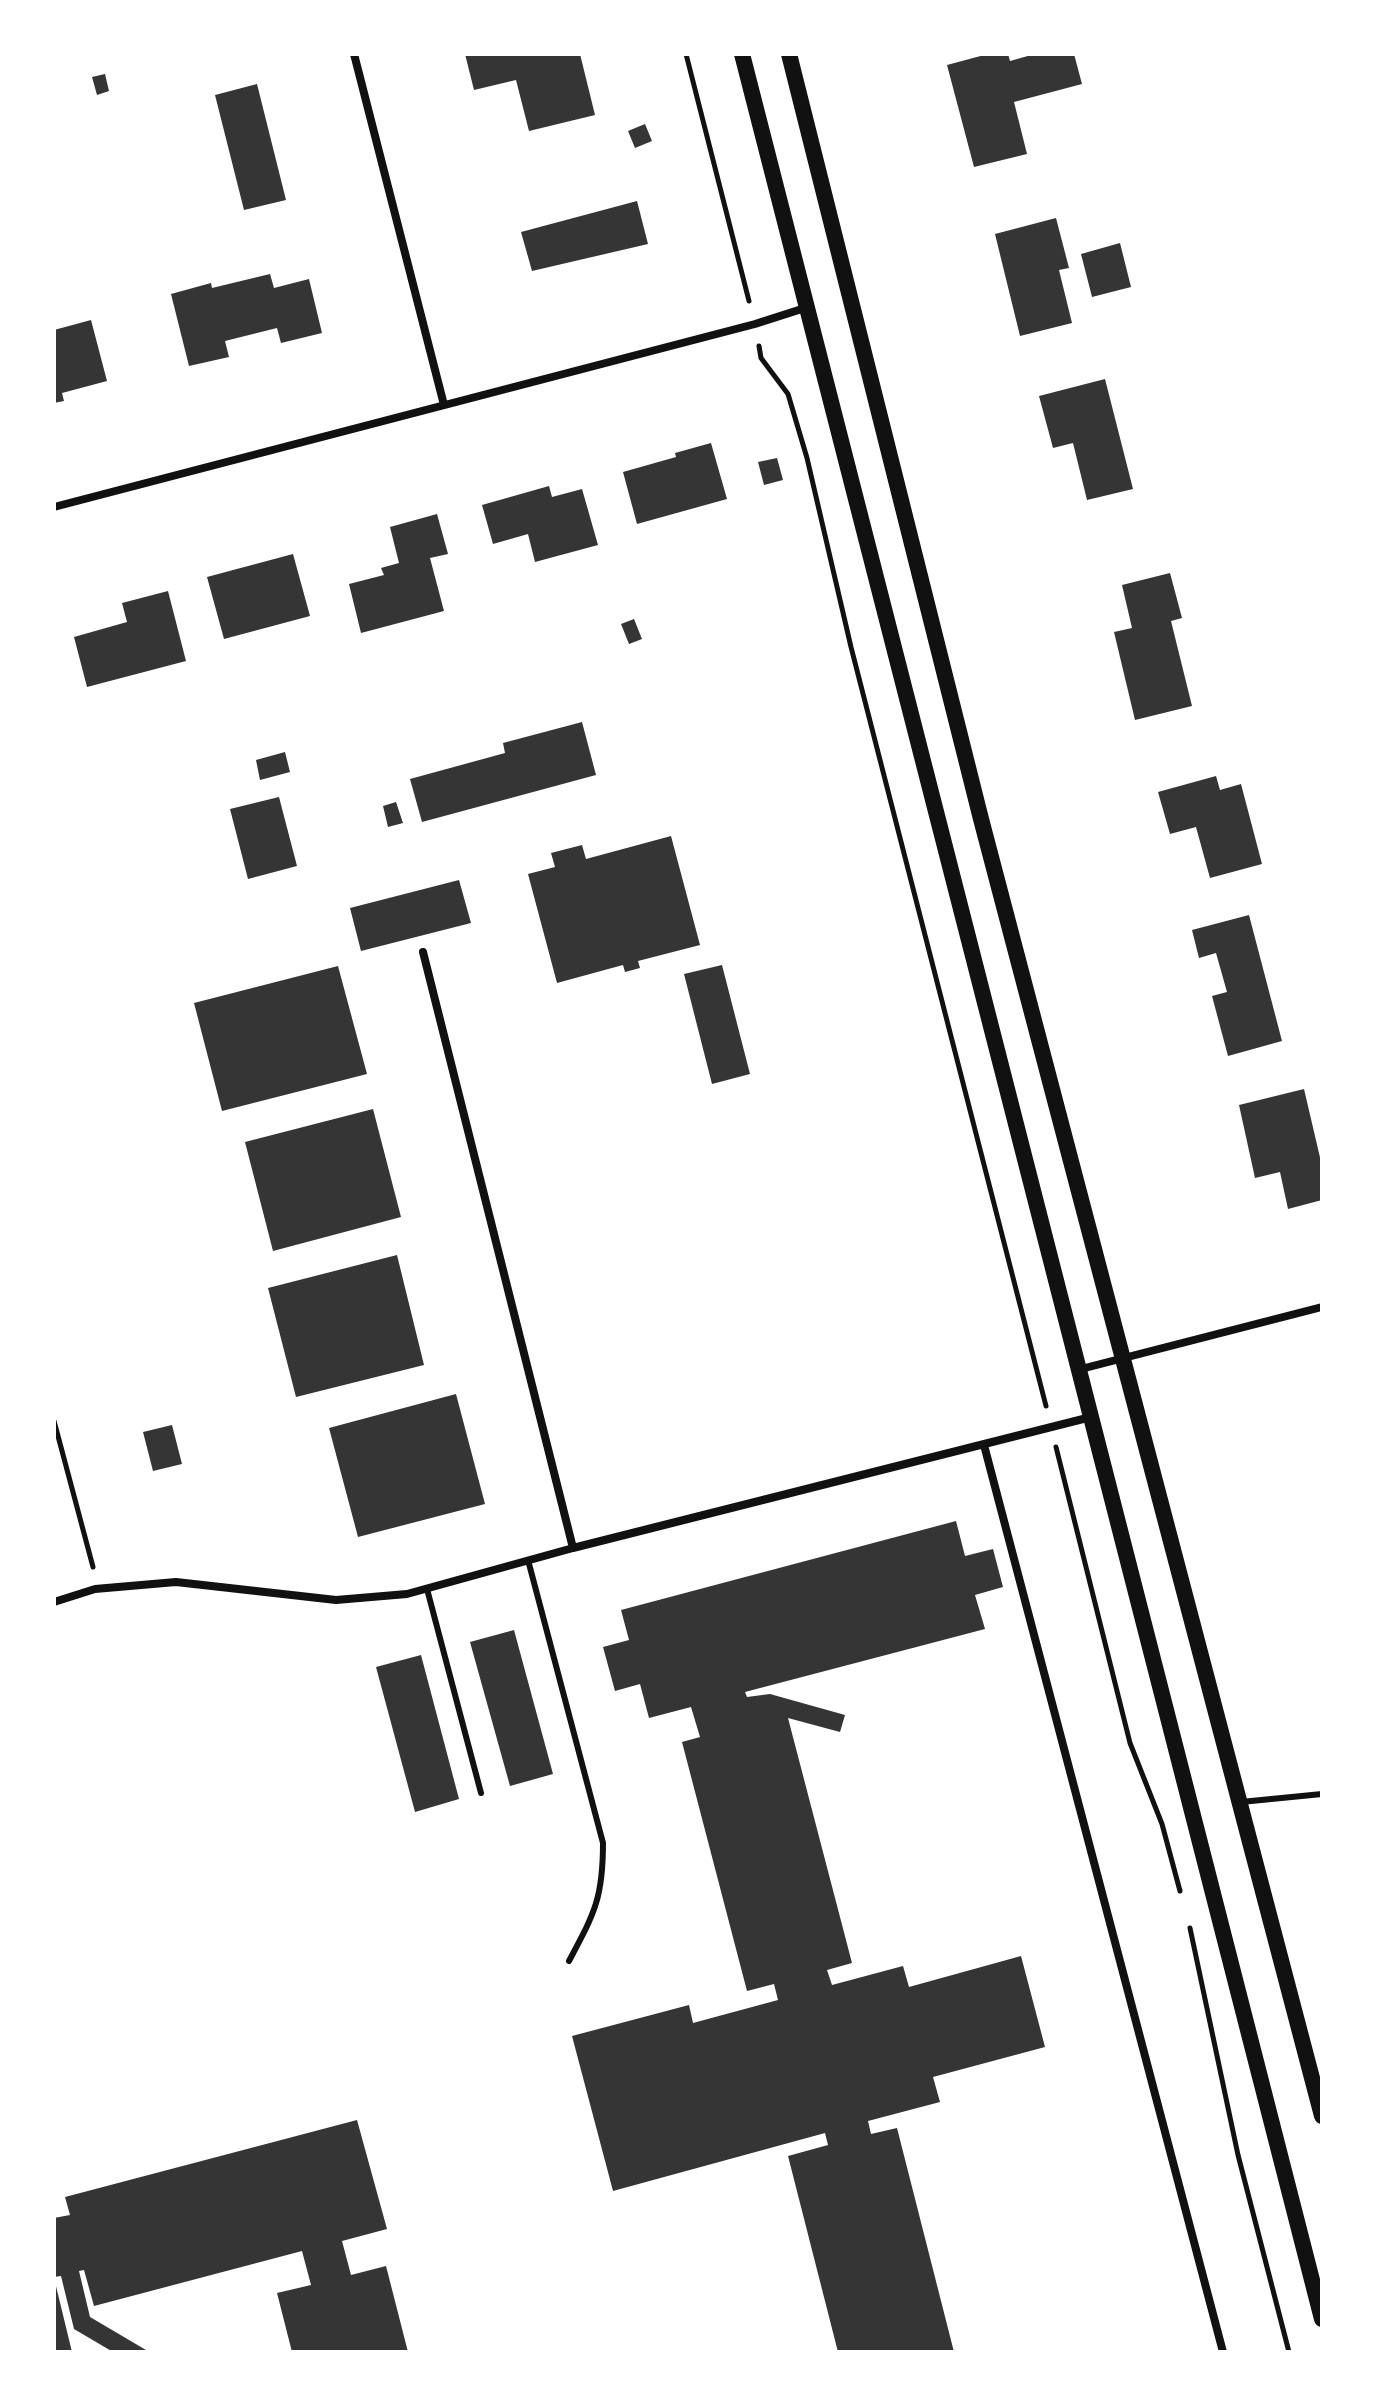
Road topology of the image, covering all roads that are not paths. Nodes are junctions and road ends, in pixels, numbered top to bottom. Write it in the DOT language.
graph roads {
  1 [pos="354,54"];
  2 [pos="742,54"];
  3 [pos="789,54"];
  4 [pos="808,307"];
  5 [pos="444,405"];
  6 [pos="54,507"];
  7 [pos="423,952"];
  8 [pos="1322,1307"];
  9 [pos="1124,1358"];
  10 [pos="1081,1369"];
  11 [pos="1091,1417"];
  12 [pos="984,1445"];
  13 [pos="573,1548"];
  14 [pos="528,1560"];
  15 [pos="427,1589"];
  16 [pos="54,1602"];
  17 [pos="481,1793"];
  18 [pos="1322,1794"];
  19 [pos="1241,1802"];
  20 [pos="569,1961"];
  21 [pos="1322,2116"];
  22 [pos="1322,2319"];
  23 [pos="1223,2352"];
  1 -- 5 [label="street"];
  2 -- 4 [label="main road"];
  3 -- 9 [label="main road"];
  4 -- 5 [label="street"];
  4 -- 10 [label="main road"];
  5 -- 6 [label="street"];
  7 -- 13 [label="street"];
  8 -- 9 [label="street"];
  9 -- 10 [label="street"];
  9 -- 19 [label="main road"];
  10 -- 11 [label="main road"];
  11 -- 12 [label="street"];
  11 -- 22 [label="main road"];
  12 -- 13 [label="street"];
  12 -- 23 [label="street"];
  13 -- 14 [label="street"];
  14 -- 15 [label="street"];
  14 -- 20 [label="lane"];
  15 -- 16 [label="street"];
  15 -- 17 [label="lane"];
  18 -- 19 [label="lane"];
  19 -- 21 [label="main road"];
}
